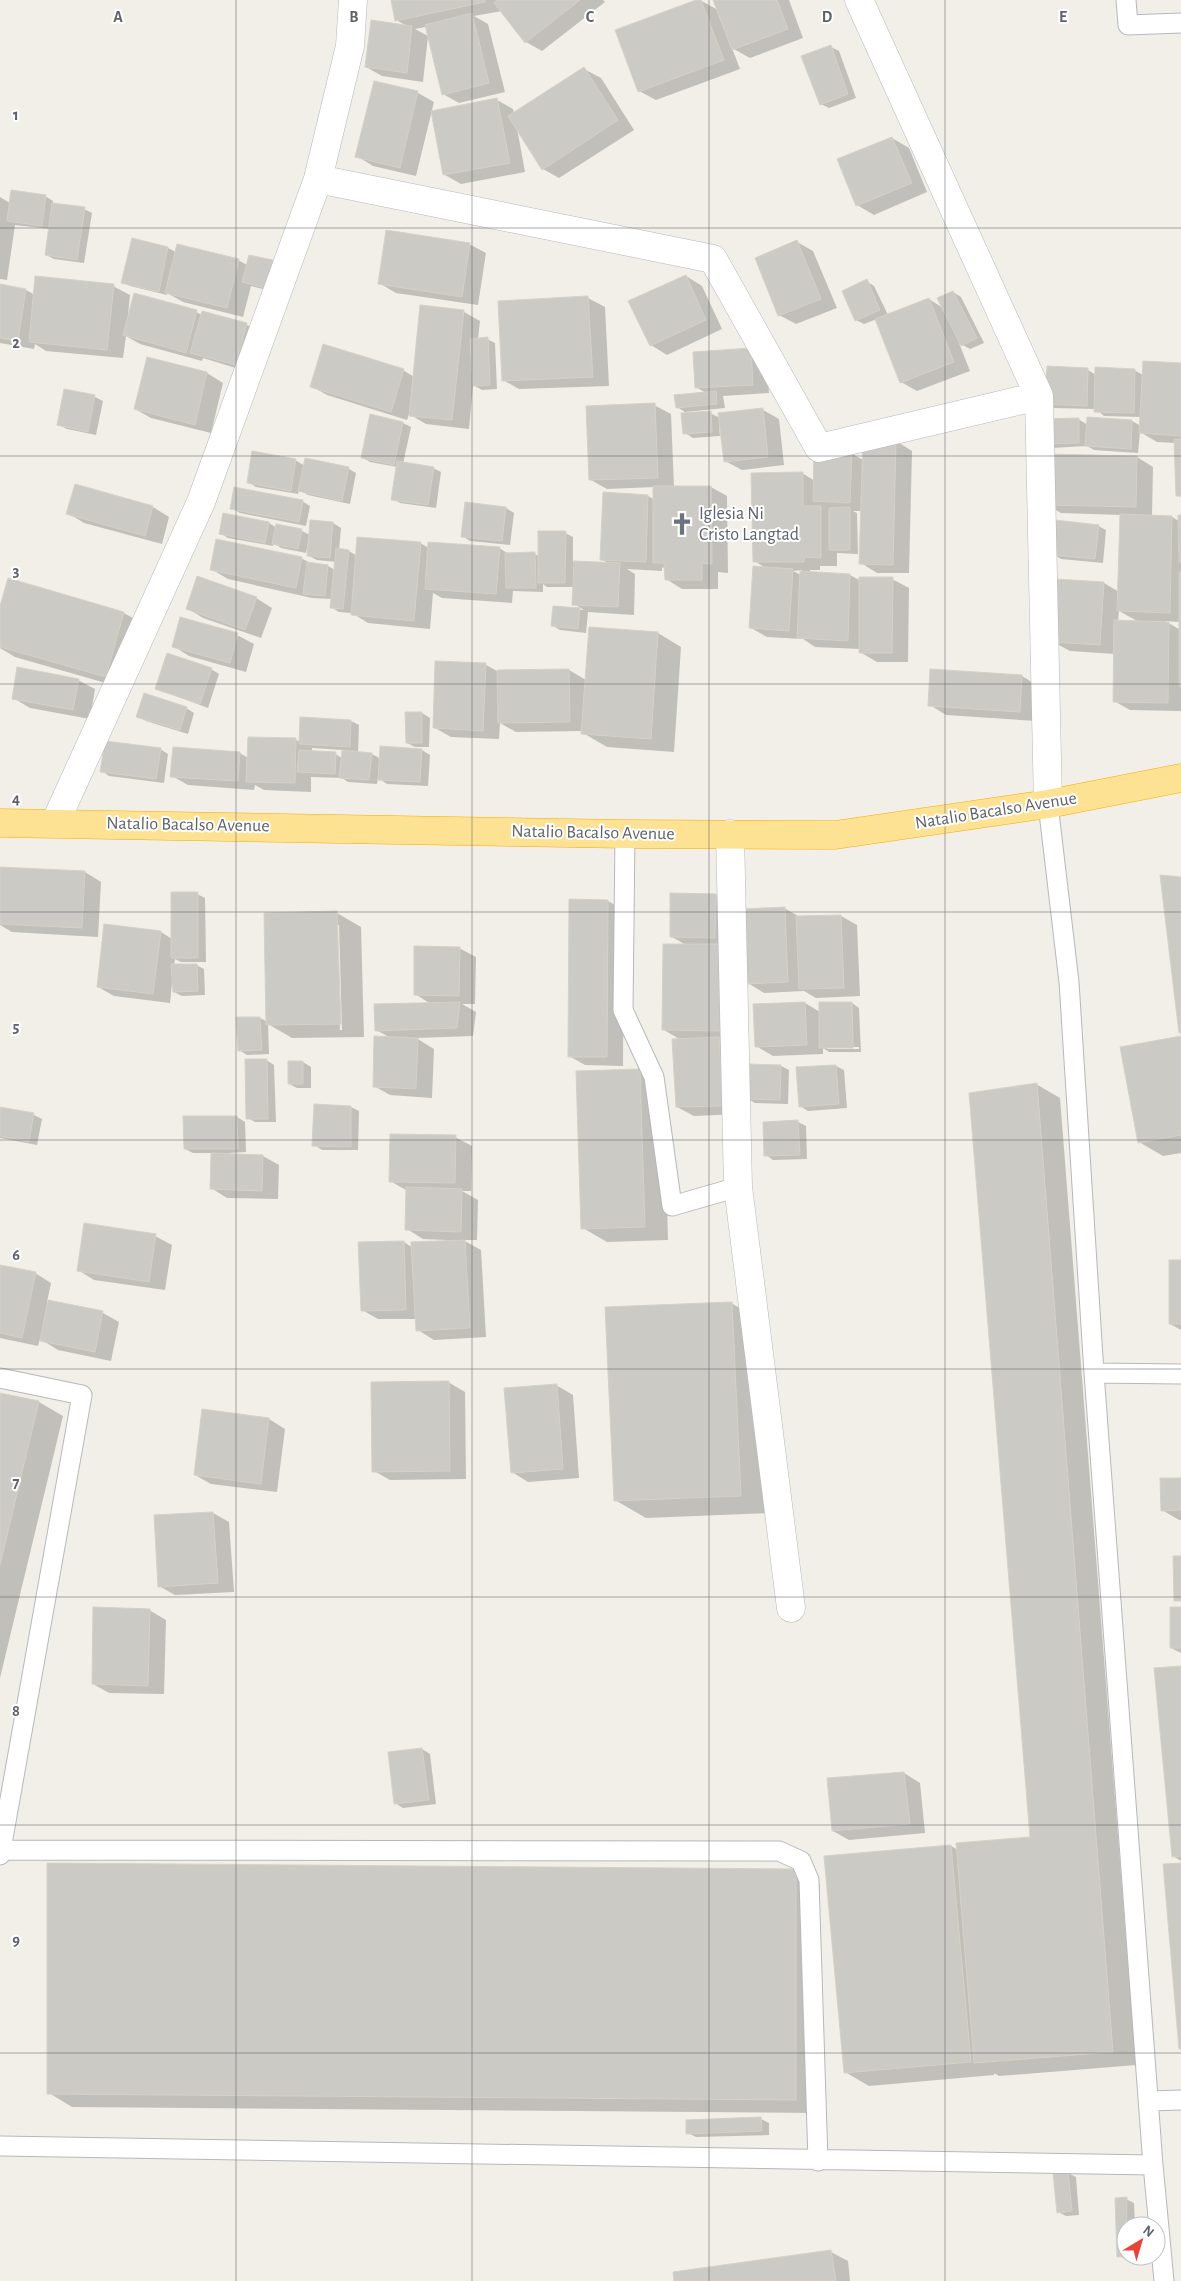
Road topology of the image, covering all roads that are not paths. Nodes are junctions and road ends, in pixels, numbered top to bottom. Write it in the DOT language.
graph roads {
  1 [pos="352,0"];
  2 [pos="859,0"];
  3 [pos="1126,0"];
  4 [pos="1181,23"];
  5 [pos="318,179"];
  6 [pos="1039,396"];
  7 [pos="1181,778"];
  8 [pos="1048,804"];
  9 [pos="0,823"];
  10 [pos="56,823"];
  11 [pos="625,834"];
  12 [pos="730,834"];
  13 [pos="738,1187"];
  14 [pos="1094,1373"];
  15 [pos="1181,1374"];
  16 [pos="0,1378"];
  17 [pos="791,1608"];
  18 [pos="0,1852"];
  19 [pos="1181,2100"];
  20 [pos="1148,2101"];
  21 [pos="0,2146"];
  22 [pos="818,2160"];
  23 [pos="1153,2165"];
  24 [pos="1164,2281"];
  1 -- 5 [label="street"];
  2 -- 6 [label="street"];
  3 -- 4 [label="lane"];
  5 -- 6 [label="street"];
  5 -- 10 [label="street"];
  6 -- 8 [label="street"];
  7 -- 8 [label="highway, Natalio Bacalso Avenue"];
  8 -- 12 [label="highway, Natalio Bacalso Avenue"];
  8 -- 14 [label="lane"];
  9 -- 10 [label="highway, Natalio Bacalso Avenue"];
  10 -- 11 [label="highway, Natalio Bacalso Avenue"];
  11 -- 12 [label="highway, Natalio Bacalso Avenue"];
  11 -- 13 [label="lane"];
  12 -- 13 [label="street"];
  13 -- 17 [label="street"];
  14 -- 15 [label="lane"];
  14 -- 20 [label="lane"];
  16 -- 18 [label="lane"];
  18 -- 22 [label="lane"];
  19 -- 20 [label="lane"];
  20 -- 23 [label="lane"];
  21 -- 22 [label="lane"];
  22 -- 23 [label="lane"];
  23 -- 24 [label="lane"];
}
